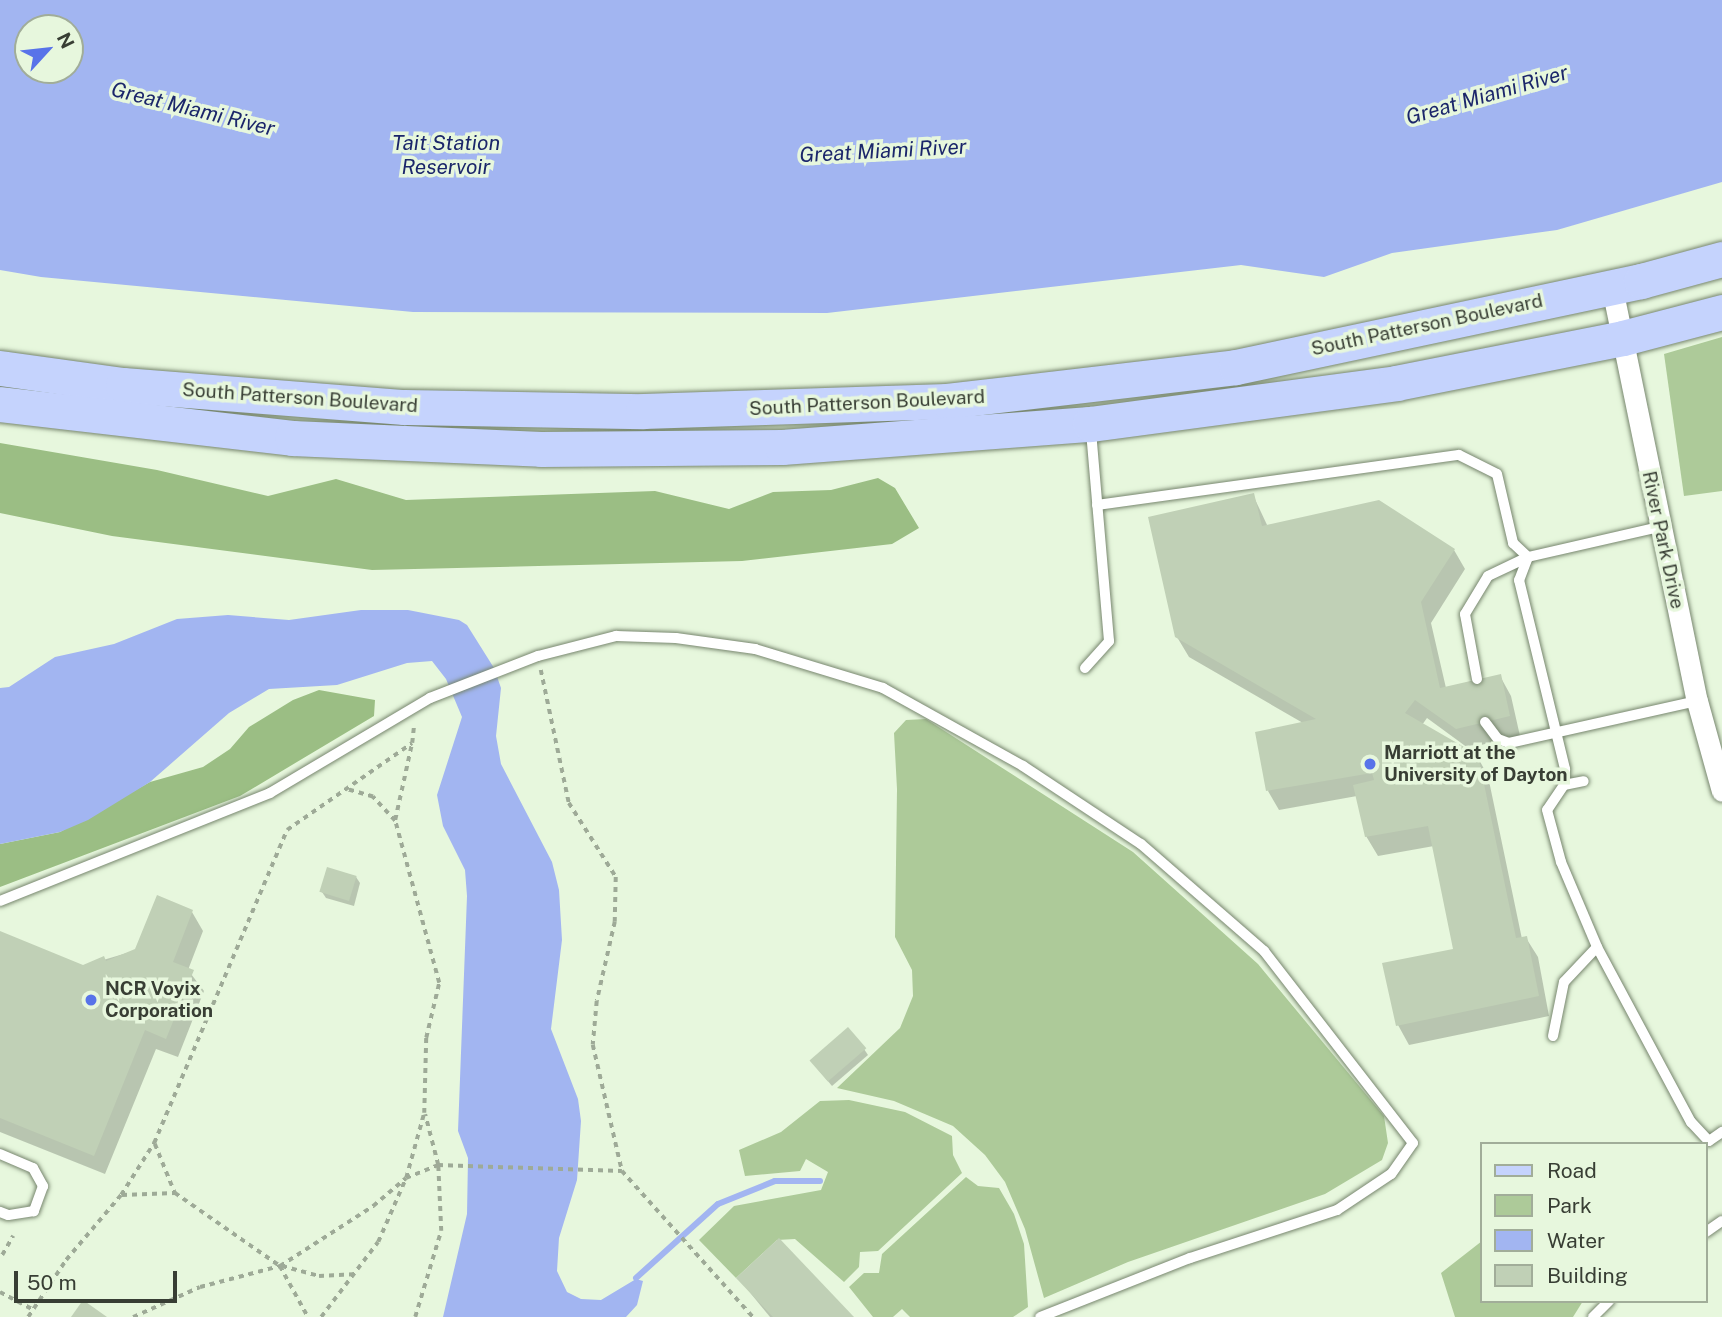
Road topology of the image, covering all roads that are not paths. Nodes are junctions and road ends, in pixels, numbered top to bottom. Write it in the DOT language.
graph roads {
  1 [pos="1722,260"];
  2 [pos="1612,288"];
  3 [pos="1722,312"];
  4 [pos="1623,338"];
  5 [pos="0,368"];
  6 [pos="0,404"];
  7 [pos="1100,416"];
  8 [pos="1097,505"];
  9 [pos="1659,527"];
  10 [pos="1528,557"];
  11 [pos="1085,668"];
  12 [pos="1477,679"];
  13 [pos="1697,701"];
  14 [pos="1485,722"];
  15 [pos="1556,732"];
  16 [pos="1584,781"];
  17 [pos="1564,785"];
  18 [pos="1722,790"];
  19 [pos="0,901"];
  20 [pos="1597,947"];
  21 [pos="1553,1036"];
  22 [pos="1722,1132"];
  23 [pos="0,1154"];
  24 [pos="0,1212"];
  25 [pos="1607,1303"];
  26 [pos="1040,1317"];
  27 [pos="1593,1317"];
  1 -- 2 [label="main road, South Patterson Boulevard"];
  2 -- 4 [label="street, River Park Drive"];
  2 -- 5 [label="main road, South Patterson Boulevard"];
  3 -- 4 [label="main road, South Patterson Boulevard"];
  4 -- 7 [label="main road, South Patterson Boulevard"];
  4 -- 9 [label="street, River Park Drive"];
  6 -- 7 [label="main road, South Patterson Boulevard"];
  7 -- 8 [label="lane"];
  8 -- 10 [label="lane"];
  8 -- 11 [label="lane"];
  9 -- 10 [label="lane"];
  9 -- 13 [label="street, River Park Drive"];
  10 -- 12 [label="lane"];
  10 -- 15 [label="lane"];
  13 -- 15 [label="lane"];
  13 -- 18 [label="street, River Park Drive"];
  14 -- 15 [label="lane"];
  15 -- 17 [label="lane"];
  16 -- 17 [label="lane"];
  17 -- 20 [label="lane"];
  19 -- 26 [label="lane"];
  20 -- 21 [label="lane"];
  20 -- 22 [label="lane"];
  23 -- 24 [label="lane"];
  25 -- 27 [label="lane"];
}
